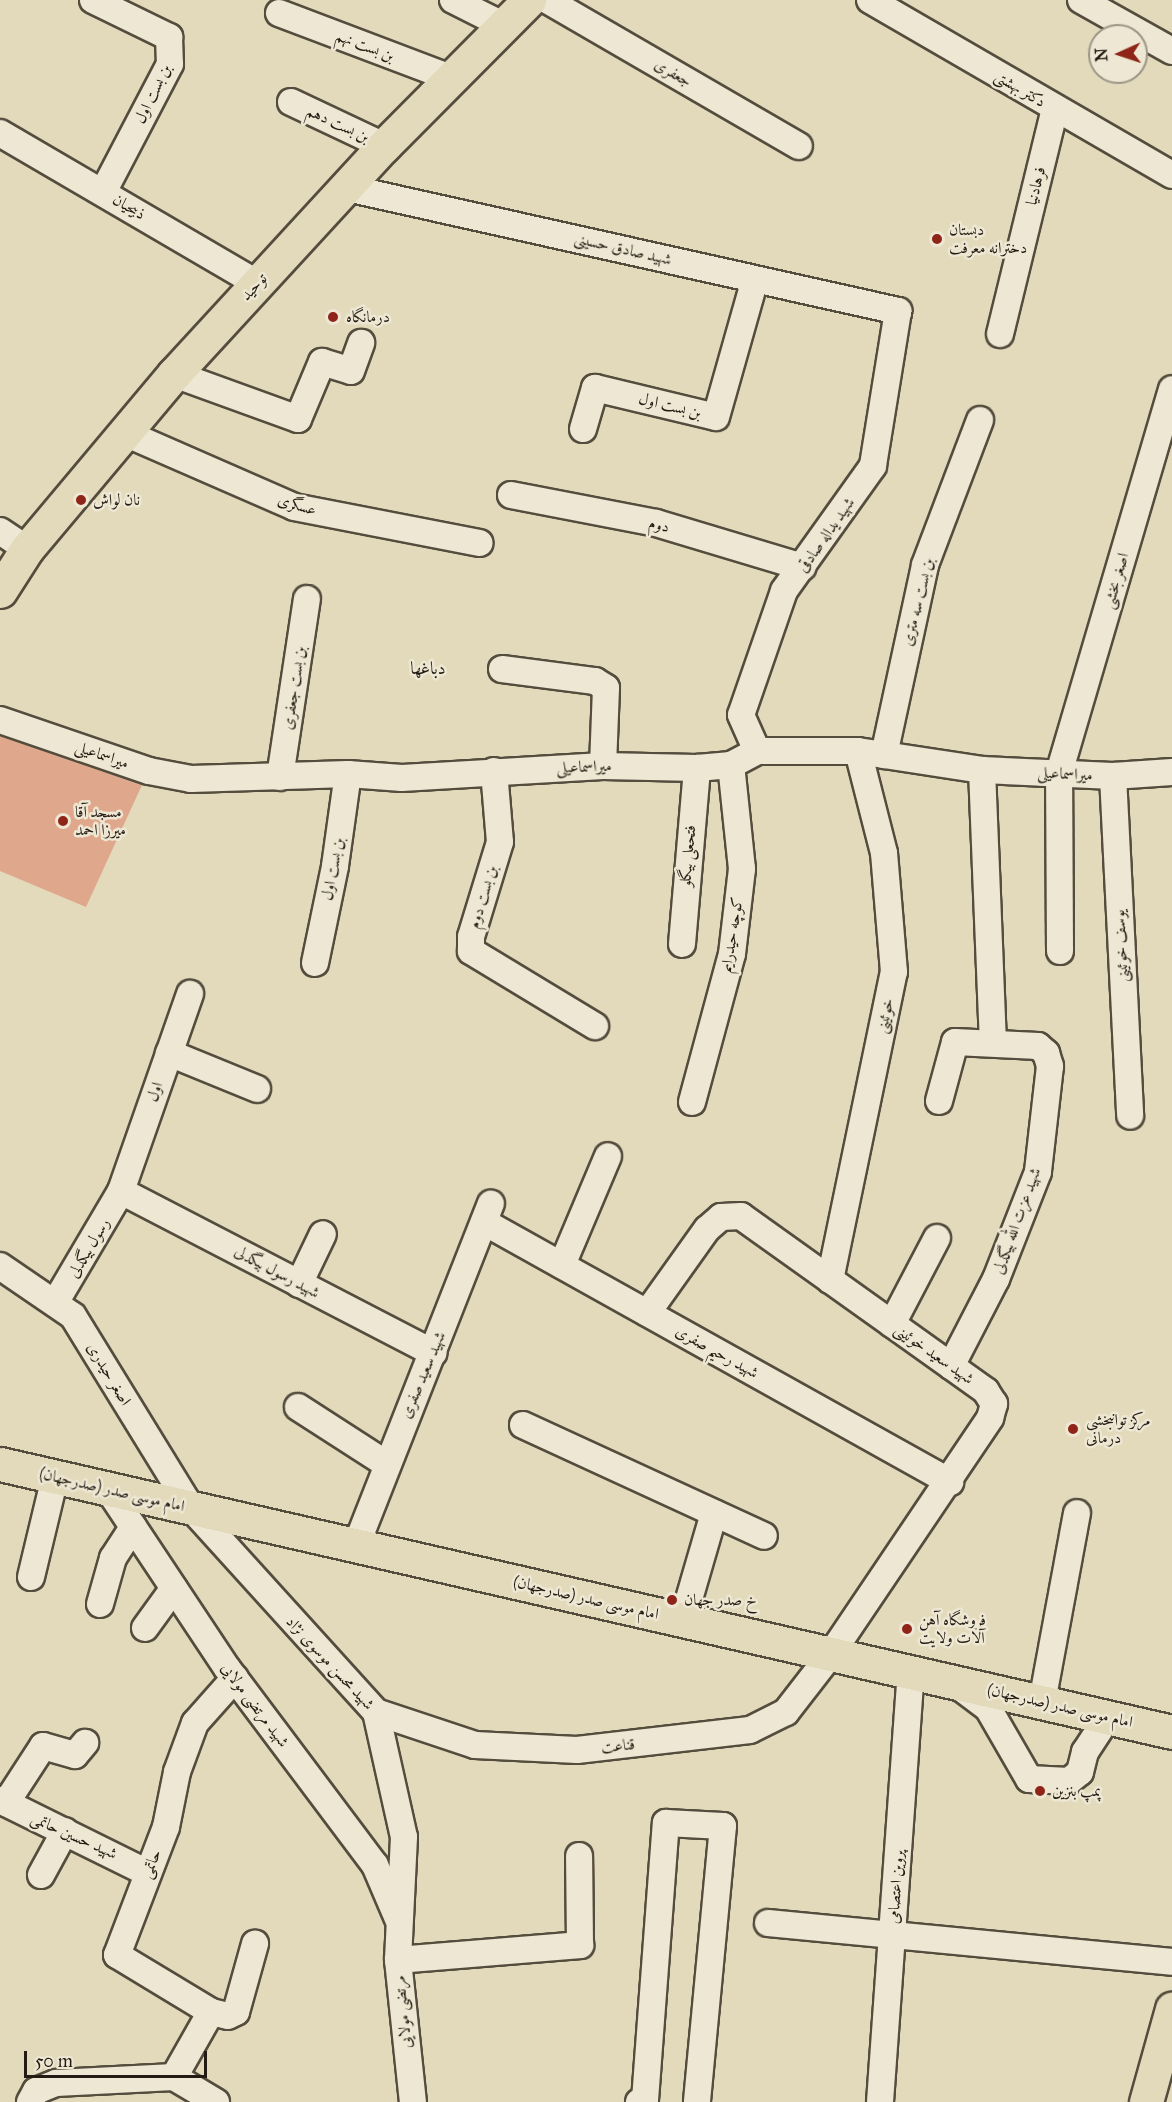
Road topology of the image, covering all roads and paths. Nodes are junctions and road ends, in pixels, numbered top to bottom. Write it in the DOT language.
graph roads {
  1 [pos="93,0"];
  2 [pos="453,0"];
  3 [pos="529,0"];
  4 [pos="547,0"];
  5 [pos="870,0"];
  6 [pos="1081,0"];
  7 [pos="279,13"];
  8 [pos="503,25"];
  9 [pos="1172,51"];
  10 [pos="451,78"];
  11 [pos="291,102"];
  12 [pos="1055,109"];
  13 [pos="0,133"];
  14 [pos="384,146"];
  15 [pos="799,146"];
  16 [pos="1172,176"];
  17 [pos="347,188"];
  18 [pos="103,192"];
  19 [pos="755,279"];
  20 [pos="257,283"];
  21 [pos="898,311"];
  22 [pos="1000,333"];
  23 [pos="361,343"];
  24 [pos="174,375"];
  25 [pos="1172,389"];
  26 [pos="980,420"];
  27 [pos="583,429"];
  28 [pos="125,433"];
  29 [pos="511,495"];
  30 [pos="0,531"];
  31 [pos="480,543"];
  32 [pos="27,549"];
  33 [pos="804,567"];
  34 [pos="0,591"];
  35 [pos="308,599"];
  36 [pos="502,669"];
  37 [pos="0,720"];
  38 [pos="757,751"];
  39 [pos="858,751"];
  40 [pos="884,755"];
  41 [pos="731,765"];
  42 [pos="603,766"];
  43 [pos="697,768"];
  44 [pos="982,770"];
  45 [pos="494,771"];
  46 [pos="1172,772"];
  47 [pos="1059,773"];
  48 [pos="348,774"];
  49 [pos="1113,776"];
  50 [pos="280,777"];
  51 [pos="682,944"];
  52 [pos="1060,951"];
  53 [pos="315,963"];
  54 [pos="190,994"];
  55 [pos="595,1026"];
  56 [pos="993,1042"];
  57 [pos="169,1053"];
  58 [pos="257,1089"];
  59 [pos="939,1101"];
  60 [pos="692,1102"];
  61 [pos="1130,1116"];
  62 [pos="608,1156"];
  63 [pos="122,1191"];
  64 [pos="488,1213"];
  65 [pos="323,1234"];
  66 [pos="937,1238"];
  67 [pos="561,1265"];
  68 [pos="0,1266"];
  69 [pos="830,1280"];
  70 [pos="299,1284"];
  71 [pos="55,1303"];
  72 [pos="647,1313"];
  73 [pos="892,1324"];
  74 [pos="433,1353"];
  75 [pos="951,1366"];
  76 [pos="298,1407"];
  77 [pos="523,1425"];
  78 [pos="385,1462"];
  79 [pos="0,1464"];
  80 [pos="55,1477"];
  81 [pos="950,1482"];
  82 [pos="108,1489"];
  83 [pos="191,1508"];
  84 [pos="714,1513"];
  85 [pos="1077,1513"];
  86 [pos="133,1527"];
  87 [pos="764,1536"];
  88 [pos="356,1546"];
  89 [pos="31,1577"];
  90 [pos="174,1588"];
  91 [pos="100,1604"];
  92 [pos="683,1620"];
  93 [pos="145,1628"];
  94 [pos="831,1654"];
  95 [pos="911,1672"];
  96 [pos="235,1678"];
  97 [pos="952,1682"];
  98 [pos="1042,1702"];
  99 [pos="376,1712"];
  100 [pos="1108,1717"];
  101 [pos="1172,1732"];
  102 [pos="85,1743"];
  103 [pos="3,1801"];
  104 [pos="64,1831"];
  105 [pos="579,1856"];
  106 [pos="148,1873"];
  107 [pos="41,1875"];
  108 [pos="399,1922"];
  109 [pos="768,1923"];
  110 [pos="892,1931"];
  111 [pos="255,1944"];
  112 [pos="398,1960"];
  113 [pos="1172,1962"];
  114 [pos="1172,2009"];
  115 [pos="211,2012"];
  116 [pos="174,2077"];
  117 [pos="30,2102"];
  118 [pos="216,2102"];
  119 [pos="413,2102"];
  120 [pos="639,2102"];
  121 [pos="697,2102"];
  122 [pos="880,2102"];
  123 [pos="1146,2102"];
  1 -- 18 [label="street, بن بست اول"];
  2 -- 8 [label="street"];
  3 -- 8 [label="main road, توحید"];
  4 -- 15 [label="street, جعفری"];
  5 -- 12 [label="street, دکتر بهشتی"];
  6 -- 9 [label="street"];
  7 -- 10 [label="street, بن بست نهم"];
  8 -- 10 [label="main road, توحید"];
  10 -- 14 [label="main road, توحید"];
  11 -- 14 [label="street, بن بست دهم"];
  12 -- 16 [label="street, دکتر بهشتی"];
  12 -- 22 [label="street, فرهادنیا"];
  13 -- 18 [label="street, ذبیحیان"];
  14 -- 17 [label="main road, توحید"];
  17 -- 19 [label="street, شهید صادق حسینی"];
  17 -- 20 [label="main road, توحید"];
  18 -- 20 [label="street, ذبیحیان"];
  19 -- 21 [label="street, شهید صادق حسینی"];
  19 -- 27 [label="street, بن بست اول"];
  20 -- 24 [label="main road, توحید"];
  21 -- 33 [label="street, شهید یداله صادقی"];
  23 -- 24 [label="street"];
  24 -- 28 [label="main road, توحید"];
  25 -- 47 [label="street, اصغر بخشی"];
  26 -- 40 [label="street, بن بست سه متری"];
  28 -- 31 [label="street, عسگری"];
  28 -- 32 [label="main road, توحید"];
  29 -- 33 [label="street, دوم"];
  30 -- 32 [label="street"];
  32 -- 34 [label="main road, توحید"];
  33 -- 38 [label="street, شهید یداله صادقی"];
  35 -- 50 [label="street, بن بست جعفری"];
  36 -- 42 [label="street"];
  37 -- 50 [label="street, میراسماعیلی"];
  38 -- 39 [label="street, میراسماعیلی"];
  38 -- 41 [label="street, میراسماعیلی"];
  39 -- 40 [label="street, میراسماعیلی"];
  39 -- 69 [label="street, خوئینی"];
  40 -- 44 [label="street, میراسماعیلی"];
  41 -- 43 [label="street, میراسماعیلی"];
  41 -- 60 [label="street, کوچه حیدرایم"];
  42 -- 43 [label="street, میراسماعیلی"];
  42 -- 45 [label="street, میراسماعیلی"];
  43 -- 51 [label="street, فتحعلی بیگلو"];
  44 -- 47 [label="street, میراسماعیلی"];
  44 -- 56 [label="street"];
  45 -- 48 [label="street, میراسماعیلی"];
  45 -- 55 [label="street, بن بست دوم"];
  46 -- 49 [label="street, میراسماعیلی"];
  47 -- 49 [label="street, میراسماعیلی"];
  47 -- 52 [label="street, اصغر بخشی"];
  48 -- 50 [label="street, میراسماعیلی"];
  48 -- 53 [label="street, بن بست اول"];
  49 -- 61 [label="street, یوسف خوئینی"];
  54 -- 57 [label="street, اول"];
  56 -- 59 [label="street"];
  56 -- 75 [label="street, شهید عزت الله بیگدلی"];
  57 -- 58 [label="street"];
  57 -- 63 [label="street, اول"];
  62 -- 67 [label="street"];
  63 -- 70 [label="street, شهید رسول بیگدلی"];
  63 -- 71 [label="street, رسول بیگدلی"];
  64 -- 67 [label="street, شهید رحیم صفری"];
  64 -- 74 [label="street, شهید سعید صفری"];
  65 -- 70 [label="street"];
  66 -- 73 [label="street"];
  67 -- 72 [label="street, شهید رحیم صفری"];
  68 -- 71 [label="street, اصغر حیدری"];
  69 -- 72 [label="street, شهید سعید خوئینی"];
  69 -- 73 [label="street, شهید سعید خوئینی"];
  70 -- 74 [label="street, شهید رسول بیگدلی"];
  71 -- 83 [label="street, اصغر حیدری"];
  72 -- 81 [label="street, شهید رحیم صفری"];
  73 -- 75 [label="street, شهید سعید خوئینی"];
  74 -- 78 [label="street, شهید سعید صفری"];
  75 -- 81 [label="street, شهید سعید خوئینی"];
  76 -- 78 [label="street"];
  77 -- 84 [label="street"];
  78 -- 88 [label="street, شهید سعید صفری"];
  79 -- 80 [label="main road, (صدرجهان) امام موسی صدر"];
  80 -- 82 [label="main road, (صدرجهان) امام موسی صدر"];
  80 -- 89 [label="street"];
  81 -- 94 [label="street, شهید سعید خوئینی"];
  82 -- 83 [label="main road, (صدرجهان) امام موسی صدر"];
  82 -- 86 [label="street, شهید مرتضی مولایی"];
  83 -- 88 [label="main road, (صدرجهان) امام موسی صدر"];
  83 -- 99 [label="street, شهید محسن موسوی نژاد"];
  84 -- 87 [label="street"];
  84 -- 92 [label="street"];
  85 -- 98 [label="street"];
  86 -- 90 [label="street, شهید مرتضی مولایی"];
  86 -- 91 [label="street"];
  88 -- 92 [label="main road, (صدرجهان) امام موسی صدر"];
  90 -- 93 [label="street"];
  90 -- 96 [label="street, شهید مرتضی مولایی"];
  92 -- 94 [label="main road, (صدرجهان) امام موسی صدر"];
  94 -- 95 [label="main road, (صدرجهان) امام موسی صدر"];
  94 -- 99 [label="street, قناعت"];
  95 -- 97 [label="main road, (صدرجهان) امام موسی صدر"];
  95 -- 110 [label="street, پروین اعتصامی"];
  96 -- 106 [label="street, حاتمی"];
  96 -- 108 [label="street, شهید مرتضی مولایی"];
  97 -- 98 [label="main road, (صدرجهان) امام موسی صدر"];
  97 -- 100 [label="street"];
  98 -- 100 [label="main road, (صدرجهان) امام موسی صدر"];
  99 -- 108 [label="street, شهید محسن موسوی نژاد"];
  100 -- 101 [label="main road, (صدرجهان) امام موسی صدر"];
  102 -- 103 [label="street"];
  103 -- 104 [label="street, شهید حسین حاتمی"];
  104 -- 106 [label="street, شهید حسین حاتمی"];
  104 -- 107 [label="street"];
  105 -- 112 [label="street"];
  106 -- 115 [label="street, حاتمی"];
  108 -- 112 [label="street, مرتضی مولایی"];
  109 -- 110 [label="street"];
  110 -- 113 [label="street"];
  110 -- 122 [label="street, پروین اعتصامی"];
  111 -- 115 [label="street"];
  112 -- 119 [label="street, مرتضی مولایی"];
  114 -- 123 [label="main road"];
  115 -- 116 [label="street"];
  116 -- 117 [label="street"];
  116 -- 118 [label="street"];
  120 -- 121 [label="street"];
}
